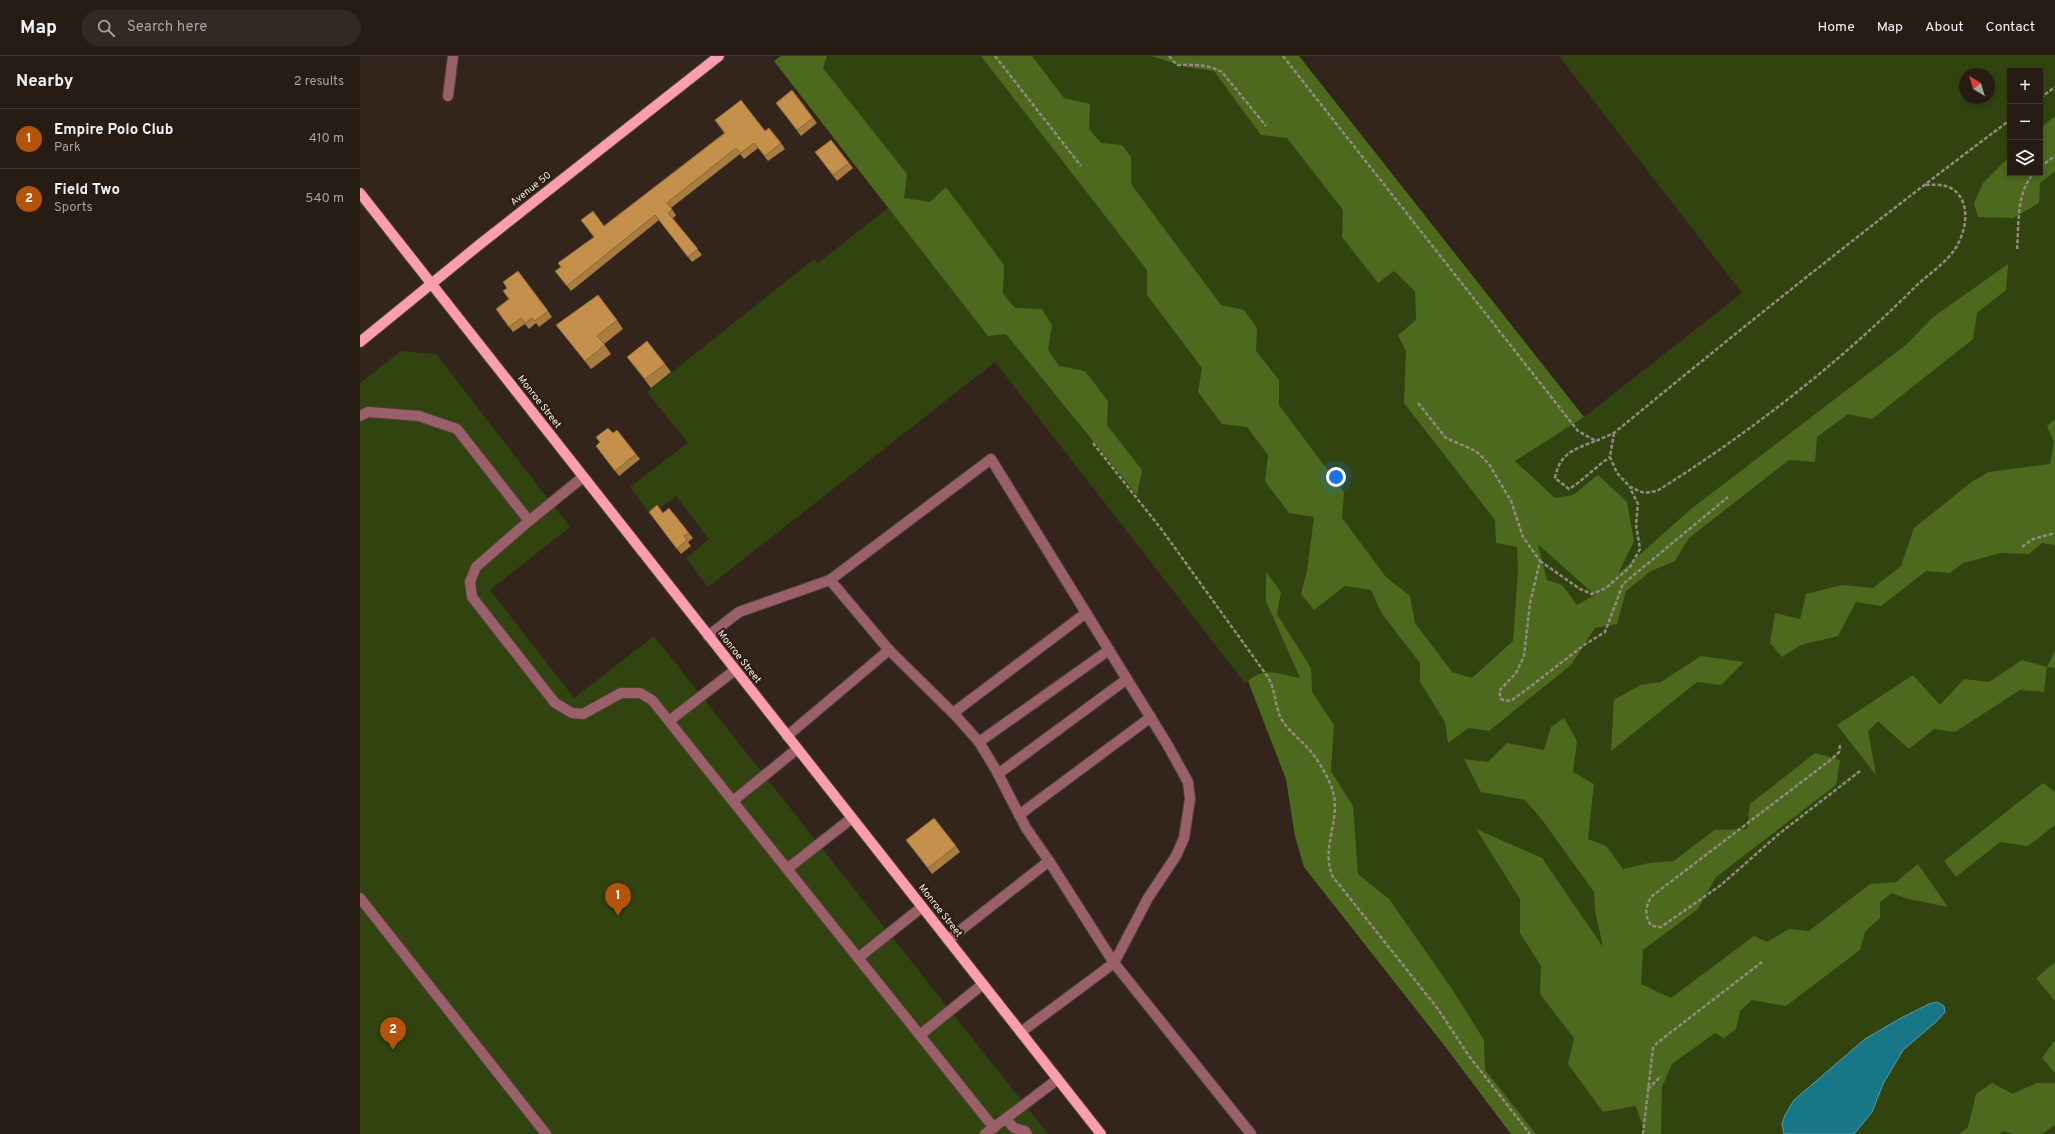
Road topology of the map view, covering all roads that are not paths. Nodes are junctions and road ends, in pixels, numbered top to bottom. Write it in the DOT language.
graph roads {
  1 [pos="453,56"];
  2 [pos="718,56"];
  3 [pos="448,96"];
  4 [pos="360,193"];
  5 [pos="431,284"];
  6 [pos="360,342"];
  7 [pos="360,416"];
  8 [pos="583,477"];
  9 [pos="529,521"];
  10 [pos="830,580"];
  11 [pos="1086,613"];
  12 [pos="708,636"];
  13 [pos="889,650"];
  14 [pos="1109,650"];
  15 [pos="735,670"];
  16 [pos="1128,679"];
  17 [pos="953,713"];
  18 [pos="1151,717"];
  19 [pos="669,721"];
  20 [pos="787,736"];
  21 [pos="979,742"];
  22 [pos="797,749"];
  23 [pos="998,774"];
  24 [pos="733,801"];
  25 [pos="1019,815"];
  26 [pos="852,818"];
  27 [pos="1049,861"];
  28 [pos="787,869"];
  29 [pos="360,898"];
  30 [pos="922,907"];
  31 [pos="948,940"];
  32 [pos="858,958"];
  33 [pos="1114,963"];
  34 [pos="983,984"];
  35 [pos="1021,1032"];
  36 [pos="920,1035"];
  37 [pos="1058,1079"];
  38 [pos="1006,1119"];
  39 [pos="994,1128"];
  40 [pos="546,1134"];
  41 [pos="985,1134"];
  42 [pos="1027,1134"];
  43 [pos="1101,1134"];
  44 [pos="1251,1134"];
  1 -- 3 [label="street"];
  2 -- 5 [label="main road, Avenue 50"];
  4 -- 5 [label="main road, Monroe Street"];
  5 -- 6 [label="main road, Avenue 50"];
  5 -- 8 [label="main road, Monroe Street"];
  7 -- 9 [label="street"];
  8 -- 9 [label="street"];
  8 -- 12 [label="main road, Monroe Street"];
  9 -- 19 [label="street"];
  10 -- 11 [label="street"];
  10 -- 12 [label="street"];
  10 -- 13 [label="street"];
  11 -- 14 [label="street"];
  11 -- 17 [label="street"];
  12 -- 15 [label="main road, Monroe Street"];
  13 -- 17 [label="street"];
  13 -- 20 [label="street"];
  14 -- 16 [label="street"];
  14 -- 21 [label="street"];
  15 -- 19 [label="street"];
  15 -- 20 [label="main road, Monroe Street"];
  16 -- 18 [label="street"];
  16 -- 23 [label="street"];
  17 -- 21 [label="street"];
  18 -- 25 [label="street"];
  18 -- 33 [label="street"];
  19 -- 24 [label="street"];
  20 -- 22 [label="main road, Monroe Street"];
  21 -- 23 [label="street"];
  22 -- 24 [label="street"];
  22 -- 26 [label="main road, Monroe Street"];
  23 -- 25 [label="street"];
  24 -- 28 [label="street"];
  25 -- 27 [label="street"];
  26 -- 28 [label="street"];
  26 -- 30 [label="main road, Monroe Street"];
  27 -- 31 [label="street"];
  27 -- 33 [label="street"];
  28 -- 32 [label="street"];
  29 -- 40 [label="street"];
  30 -- 31 [label="main road, Monroe Street"];
  30 -- 32 [label="street"];
  31 -- 34 [label="main road, Monroe Street"];
  32 -- 36 [label="street"];
  33 -- 35 [label="street"];
  33 -- 44 [label="street"];
  34 -- 35 [label="main road, Monroe Street"];
  34 -- 36 [label="street"];
  35 -- 37 [label="main road, Monroe Street"];
  36 -- 39 [label="street"];
  37 -- 38 [label="street"];
  37 -- 43 [label="main road, Monroe Street"];
  38 -- 39 [label="street"];
  38 -- 42 [label="street"];
  39 -- 41 [label="street"];
}
